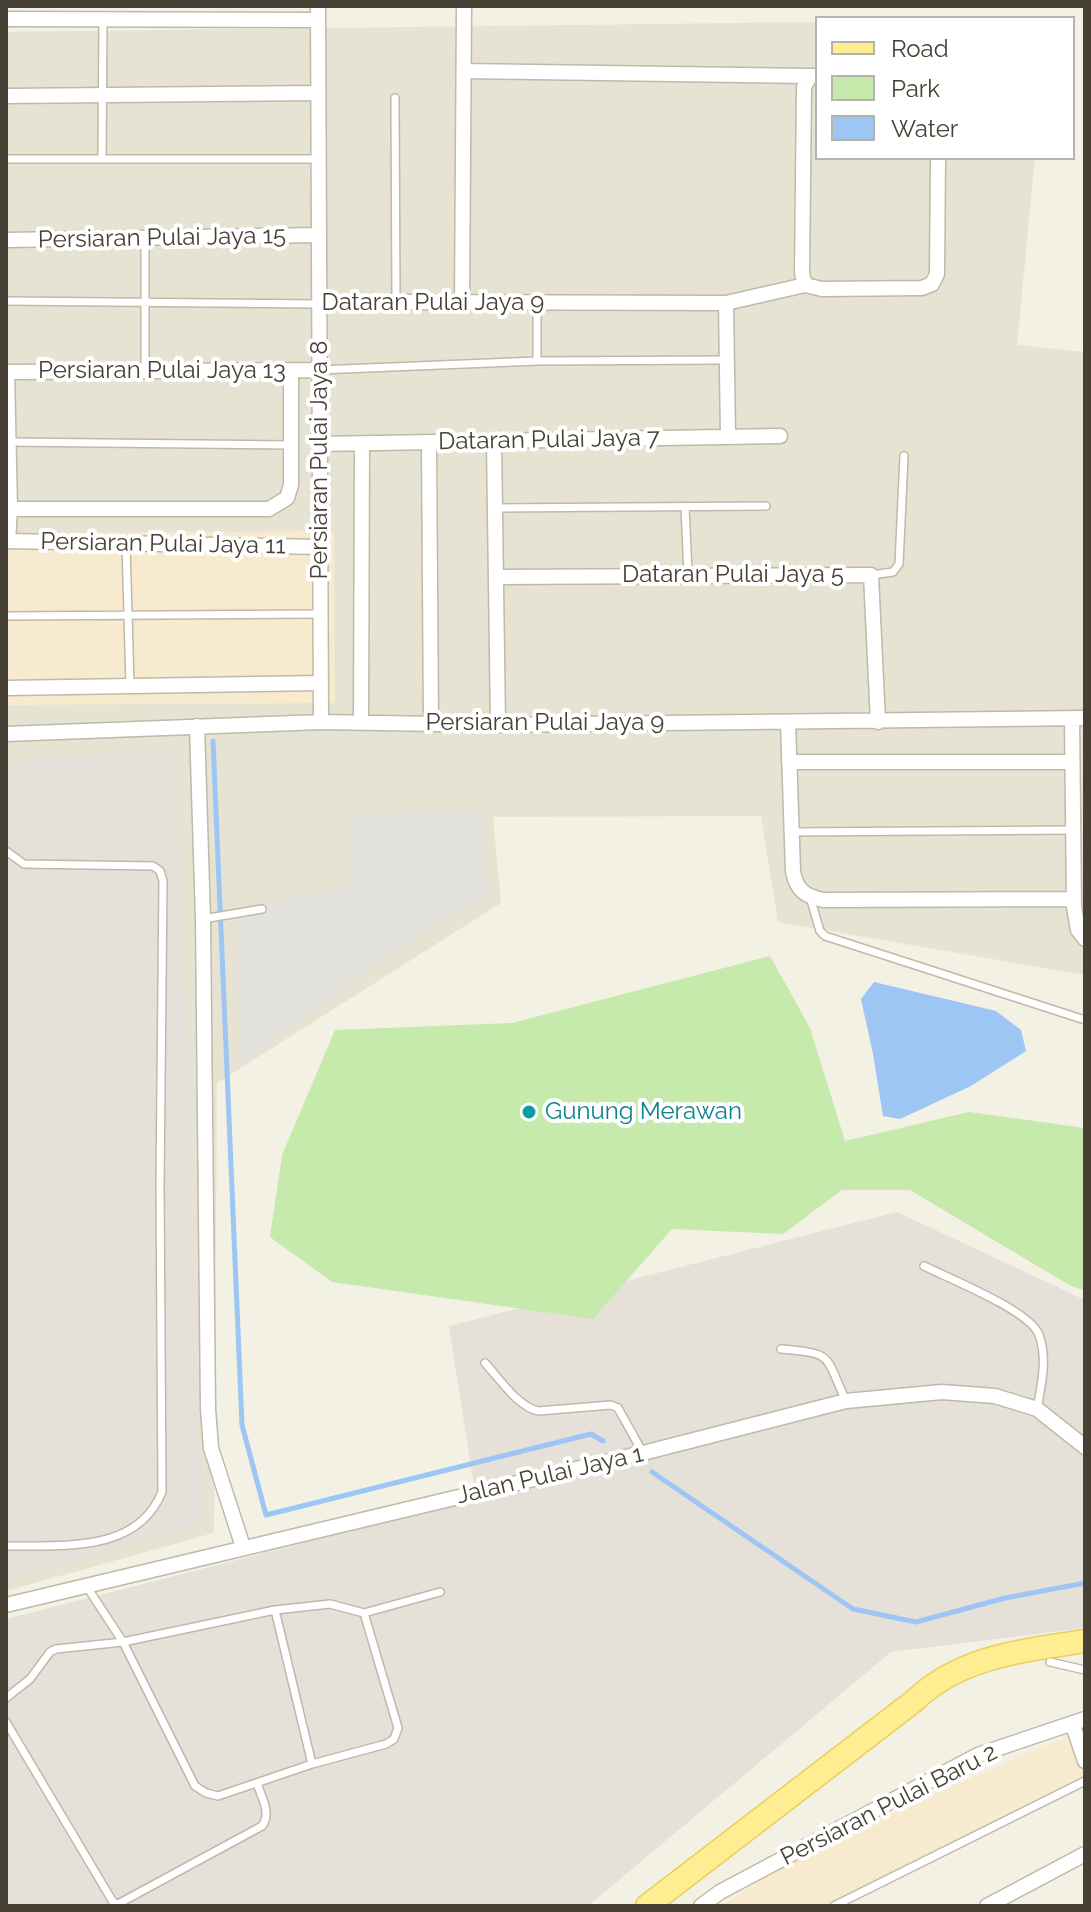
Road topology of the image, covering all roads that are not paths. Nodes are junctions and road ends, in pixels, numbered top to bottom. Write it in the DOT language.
graph roads {
  1 [pos="464,6"];
  2 [pos="318,13"];
  3 [pos="103,18"];
  4 [pos="6,19"];
  5 [pos="464,71"];
  6 [pos="813,76"];
  7 [pos="318,93"];
  8 [pos="102,95"];
  9 [pos="6,96"];
  10 [pos="395,98"];
  11 [pos="6,159"];
  12 [pos="102,159"];
  13 [pos="319,159"];
  14 [pos="938,160"];
  15 [pos="319,235"];
  16 [pos="145,239"];
  17 [pos="6,240"];
  18 [pos="805,285"];
  19 [pos="6,301"];
  20 [pos="144,302"];
  21 [pos="396,302"];
  22 [pos="462,302"];
  23 [pos="537,302"];
  24 [pos="726,303"];
  25 [pos="319,304"];
  26 [pos="726,360"];
  27 [pos="537,361"];
  28 [pos="319,370"];
  29 [pos="145,371"];
  30 [pos="291,371"];
  31 [pos="6,372"];
  32 [pos="780,436"];
  33 [pos="728,437"];
  34 [pos="8,442"];
  35 [pos="494,442"];
  36 [pos="429,443"];
  37 [pos="319,444"];
  38 [pos="362,444"];
  39 [pos="290,445"];
  40 [pos="904,456"];
  41 [pos="766,506"];
  42 [pos="685,507"];
  43 [pos="495,508"];
  44 [pos="10,509"];
  45 [pos="7,541"];
  46 [pos="126,543"];
  47 [pos="320,547"];
  48 [pos="688,574"];
  49 [pos="871,575"];
  50 [pos="496,577"];
  51 [pos="320,614"];
  52 [pos="6,616"];
  53 [pos="129,617"];
  54 [pos="320,683"];
  55 [pos="130,685"];
  56 [pos="6,688"];
  57 [pos="1078,718"];
  58 [pos="321,722"];
  59 [pos="361,722"];
  60 [pos="788,722"];
  61 [pos="878,722"];
  62 [pos="431,724"];
  63 [pos="498,725"];
  64 [pos="197,726"];
  65 [pos="6,734"];
  66 [pos="1079,761"];
  67 [pos="789,762"];
  68 [pos="1073,830"];
  69 [pos="791,832"];
  70 [pos="6,851"];
  71 [pos="810,897"];
  72 [pos="1074,899"];
  73 [pos="262,909"];
  74 [pos="203,919"];
  75 [pos="1085,939"];
  76 [pos="1085,1020"];
  77 [pos="924,1266"];
  78 [pos="781,1349"];
  79 [pos="485,1363"];
  80 [pos="846,1401"];
  81 [pos="1037,1409"];
  82 [pos="1085,1447"];
  83 [pos="643,1453"];
  84 [pos="6,1546"];
  85 [pos="243,1547"];
  86 [pos="86,1585"];
  87 [pos="440,1592"];
  88 [pos="6,1605"];
  89 [pos="275,1610"];
  90 [pos="364,1613"];
  91 [pos="1085,1641"];
  92 [pos="123,1642"];
  93 [pos="1085,1657"];
  94 [pos="1050,1662"];
  95 [pos="1085,1670"];
  96 [pos="6,1698"];
  97 [pos="914,1701"];
  98 [pos="1078,1721"];
  99 [pos="6,1722"];
  100 [pos="1085,1761"];
  101 [pos="312,1764"];
  102 [pos="1085,1781"];
  103 [pos="257,1783"];
  104 [pos="1085,1854"];
  105 [pos="647,1906"];
  106 [pos="701,1906"];
  107 [pos="834,1906"];
  108 [pos="987,1906"];
  1 -- 5 [label="street"];
  2 -- 3 [label="street"];
  2 -- 7 [label="street, Persiaran Pulai Jaya 8"];
  3 -- 4 [label="street"];
  3 -- 8 [label="lane"];
  5 -- 6 [label="street"];
  5 -- 22 [label="street"];
  6 -- 18 [label="street"];
  7 -- 8 [label="street"];
  7 -- 13 [label="street, Persiaran Pulai Jaya 8"];
  8 -- 9 [label="street"];
  8 -- 12 [label="lane"];
  10 -- 21 [label="lane"];
  11 -- 12 [label="lane"];
  12 -- 13 [label="lane"];
  13 -- 15 [label="street, Persiaran Pulai Jaya 8"];
  14 -- 18 [label="street, Dataran Pulai Jaya 9"];
  15 -- 16 [label="street, Persiaran Pulai Jaya 15"];
  15 -- 25 [label="street, Persiaran Pulai Jaya 8"];
  16 -- 17 [label="street, Persiaran Pulai Jaya 15"];
  16 -- 20 [label="lane"];
  18 -- 24 [label="street, Dataran Pulai Jaya 9"];
  19 -- 20 [label="lane, Dataran Pulai Jaya 9"];
  20 -- 25 [label="lane, Dataran Pulai Jaya 9"];
  20 -- 29 [label="lane"];
  21 -- 22 [label="street, Dataran Pulai Jaya 9"];
  21 -- 25 [label="street, Dataran Pulai Jaya 9"];
  22 -- 23 [label="street, Dataran Pulai Jaya 9"];
  23 -- 24 [label="street, Dataran Pulai Jaya 9"];
  23 -- 27 [label="lane"];
  24 -- 26 [label="street"];
  25 -- 28 [label="street, Persiaran Pulai Jaya 8"];
  26 -- 27 [label="lane"];
  26 -- 33 [label="street"];
  27 -- 28 [label="lane"];
  28 -- 30 [label="street, Persiaran Pulai Jaya 13"];
  28 -- 37 [label="street, Persiaran Pulai Jaya 8"];
  29 -- 30 [label="street, Persiaran Pulai Jaya 13"];
  29 -- 31 [label="street, Persiaran Pulai Jaya 13"];
  30 -- 39 [label="street"];
  31 -- 34 [label="street"];
  32 -- 33 [label="street, Dataran Pulai Jaya 7"];
  33 -- 35 [label="street, Dataran Pulai Jaya 7"];
  34 -- 39 [label="lane"];
  34 -- 44 [label="street"];
  35 -- 36 [label="street, Dataran Pulai Jaya 7"];
  35 -- 43 [label="street"];
  36 -- 38 [label="street, Dataran Pulai Jaya 7"];
  36 -- 62 [label="street"];
  37 -- 38 [label="street, Dataran Pulai Jaya 7"];
  37 -- 47 [label="street, Persiaran Pulai Jaya 8"];
  38 -- 59 [label="street"];
  39 -- 44 [label="street"];
  40 -- 49 [label="lane"];
  41 -- 42 [label="lane"];
  42 -- 43 [label="lane"];
  42 -- 48 [label="lane"];
  43 -- 50 [label="street"];
  44 -- 45 [label="street"];
  45 -- 46 [label="street, Persiaran Pulai Jaya 11"];
  46 -- 47 [label="street, Persiaran Pulai Jaya 11"];
  46 -- 53 [label="lane"];
  47 -- 51 [label="street, Persiaran Pulai Jaya 8"];
  48 -- 49 [label="street, Dataran Pulai Jaya 5"];
  48 -- 50 [label="street, Dataran Pulai Jaya 5"];
  49 -- 61 [label="street, Dataran Pulai Jaya 5"];
  50 -- 63 [label="street"];
  51 -- 53 [label="lane"];
  51 -- 54 [label="street, Persiaran Pulai Jaya 8"];
  52 -- 53 [label="lane"];
  53 -- 55 [label="lane"];
  54 -- 55 [label="street"];
  54 -- 58 [label="street, Persiaran Pulai Jaya 8"];
  55 -- 56 [label="street"];
  57 -- 61 [label="street, Persiaran Pulai Jaya 9"];
  57 -- 66 [label="street"];
  58 -- 59 [label="street, Persiaran Pulai Jaya 9"];
  58 -- 64 [label="street, Persiaran Pulai Jaya 9"];
  59 -- 62 [label="street, Persiaran Pulai Jaya 9"];
  60 -- 61 [label="street, Persiaran Pulai Jaya 9"];
  60 -- 63 [label="street, Persiaran Pulai Jaya 9"];
  60 -- 67 [label="street"];
  62 -- 63 [label="street, Persiaran Pulai Jaya 9"];
  64 -- 65 [label="street, Persiaran Pulai Jaya 9"];
  64 -- 74 [label="street"];
  66 -- 67 [label="street"];
  66 -- 68 [label="street"];
  67 -- 69 [label="street"];
  68 -- 69 [label="lane"];
  68 -- 72 [label="street"];
  69 -- 71 [label="street"];
  70 -- 84 [label="lane"];
  71 -- 72 [label="street"];
  71 -- 76 [label="lane"];
  72 -- 75 [label="street"];
  73 -- 74 [label="lane"];
  74 -- 85 [label="street"];
  77 -- 81 [label="lane"];
  78 -- 80 [label="lane"];
  79 -- 83 [label="lane"];
  80 -- 81 [label="street, Jalan Pulai Jaya 1"];
  80 -- 83 [label="street, Jalan Pulai Jaya 1"];
  81 -- 82 [label="street, Jalan Pulai Jaya 1"];
  83 -- 85 [label="street, Jalan Pulai Jaya 1"];
  85 -- 86 [label="street, Jalan Pulai Jaya 1"];
  86 -- 88 [label="street, Jalan Pulai Jaya 1"];
  86 -- 92 [label="lane"];
  87 -- 90 [label="lane"];
  89 -- 90 [label="lane"];
  89 -- 92 [label="lane"];
  89 -- 101 [label="lane"];
  90 -- 101 [label="lane"];
  91 -- 97 [label="main road"];
  92 -- 96 [label="lane"];
  92 -- 103 [label="lane"];
  93 -- 94 [label="main road"];
  94 -- 95 [label="lane"];
  94 -- 97 [label="main road"];
  97 -- 105 [label="main road"];
  98 -- 100 [label="street"];
  98 -- 106 [label="street, Persiaran Pulai Baru 2"];
  99 -- 103 [label="lane"];
  101 -- 103 [label="lane"];
  102 -- 107 [label="lane"];
  104 -- 108 [label="street"];
}
